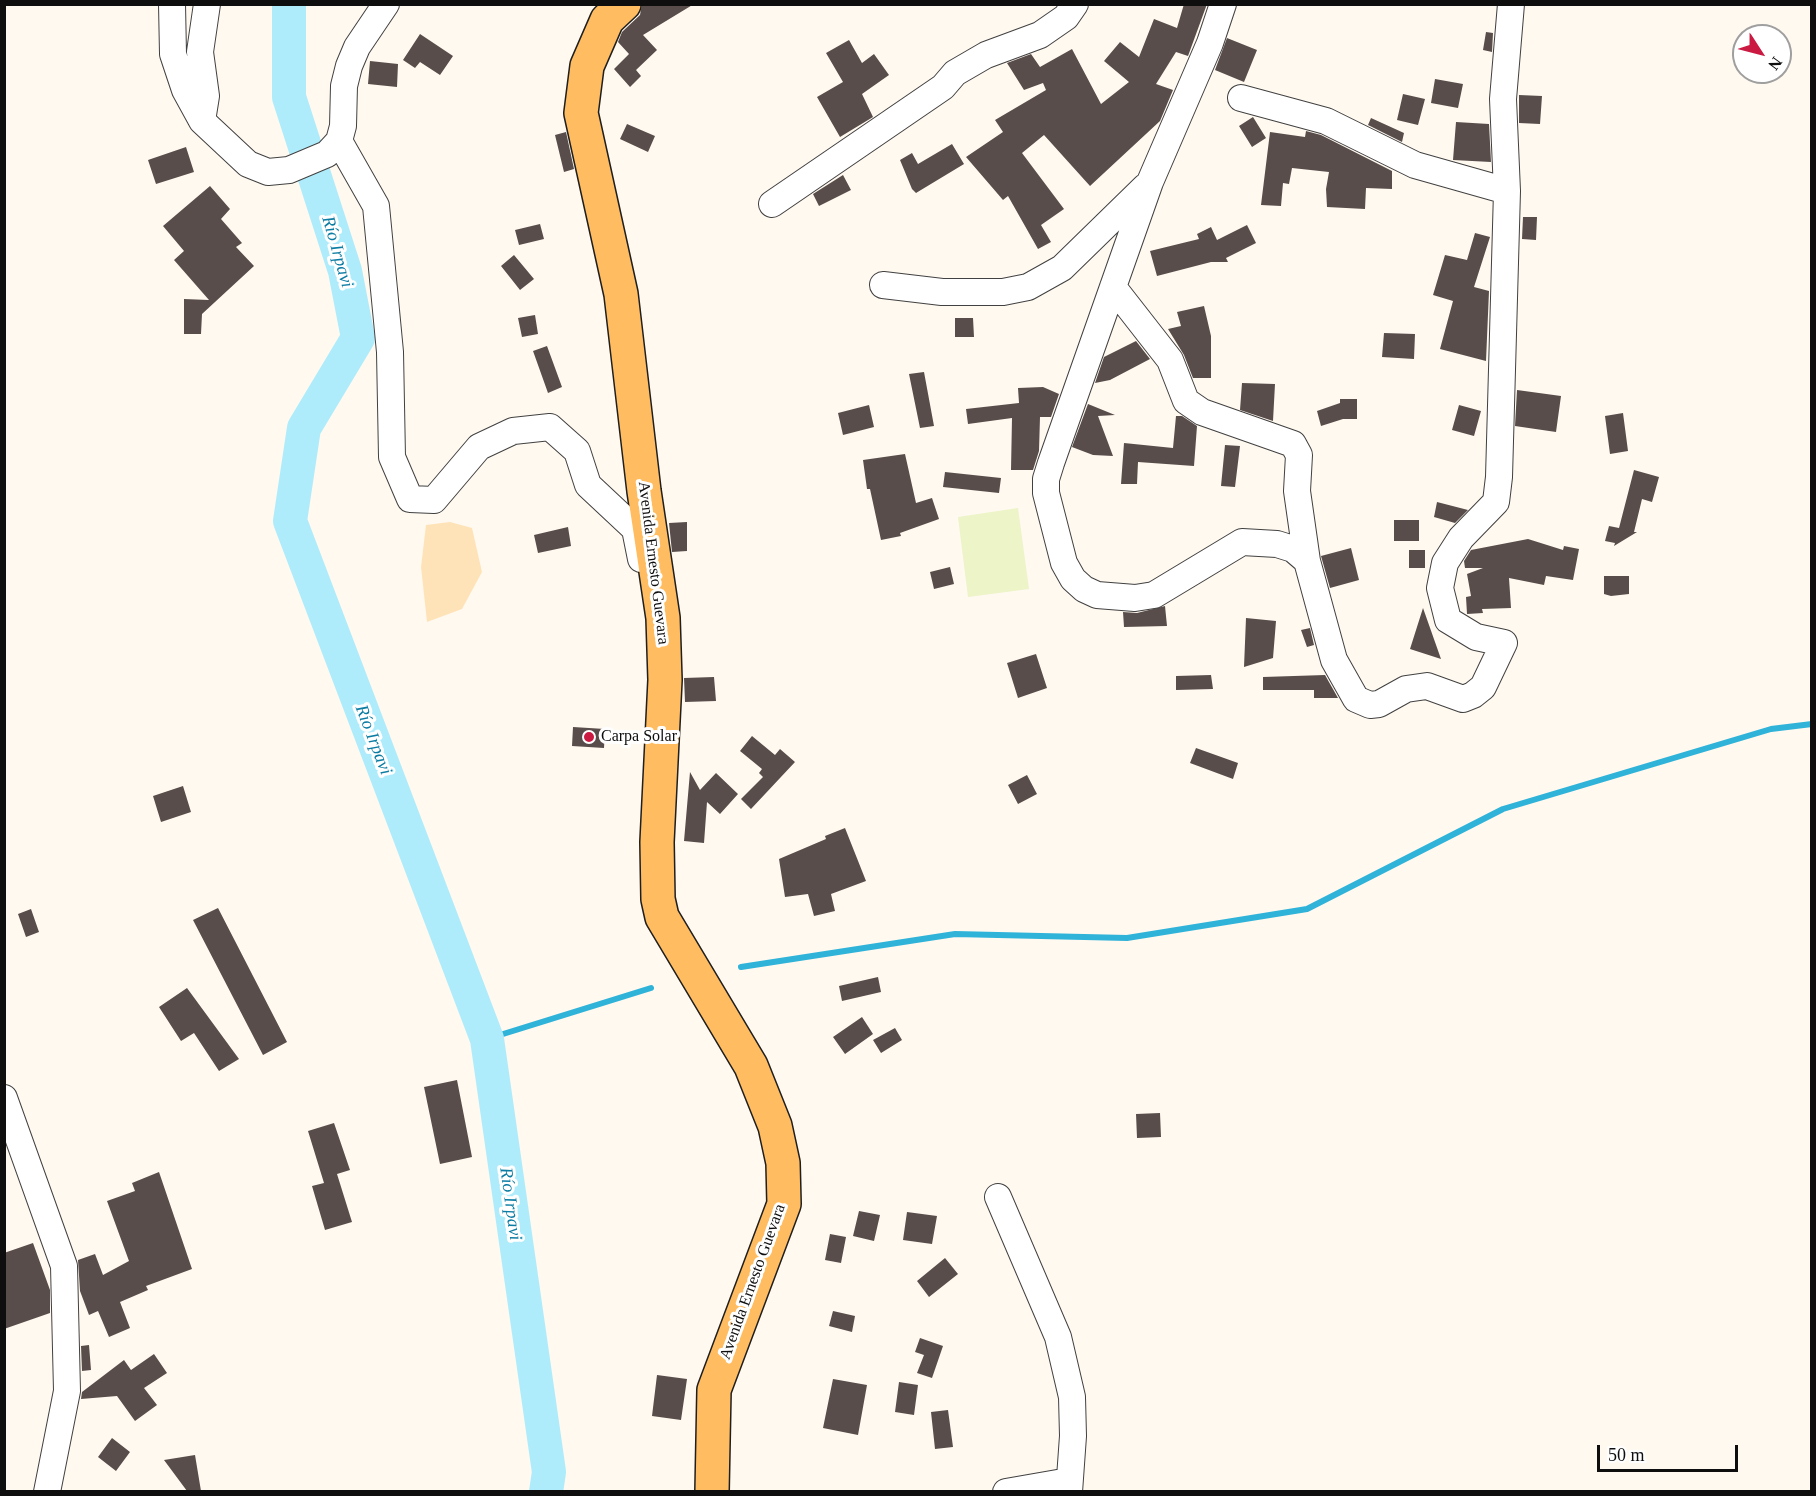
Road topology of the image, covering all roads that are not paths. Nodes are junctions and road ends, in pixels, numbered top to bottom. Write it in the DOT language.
graph roads {
  1 [pos="172,4"];
  2 [pos="207,4"];
  3 [pos="386,4"];
  4 [pos="624,4"];
  5 [pos="1075,4"];
  6 [pos="1223,4"];
  7 [pos="1511,4"];
  8 [pos="1241,98"];
  9 [pos="202,121"];
  10 [pos="333,147"];
  11 [pos="1150,182"];
  12 [pos="1507,191"];
  13 [pos="772,204"];
  14 [pos="883,285"];
  15 [pos="1113,287"];
  16 [pos="1307,561"];
  17 [pos="664,660"];
  18 [pos="4,1098"];
  19 [pos="998,1197"];
  20 [pos="1069,1486"];
  21 [pos="47,1491"];
  22 [pos="712,1491"];
  23 [pos="1006,1491"];
  1 -- 9 [label="street"];
  2 -- 9 [label="street"];
  3 -- 10 [label="street"];
  4 -- 17 [label="main road, Avenida Ernesto Guevara"];
  5 -- 13 [label="street"];
  6 -- 11 [label="street"];
  7 -- 12 [label="street"];
  8 -- 12 [label="street"];
  9 -- 10 [label="street"];
  10 -- 17 [label="street"];
  11 -- 14 [label="street"];
  11 -- 15 [label="street"];
  12 -- 16 [label="street"];
  15 -- 16 [label="street"];
  15 -- 16 [label="street"];
  17 -- 22 [label="main road, Avenida Ernesto Guevara"];
  18 -- 21 [label="street"];
  19 -- 20 [label="street"];
  20 -- 23 [label="street"];
}
